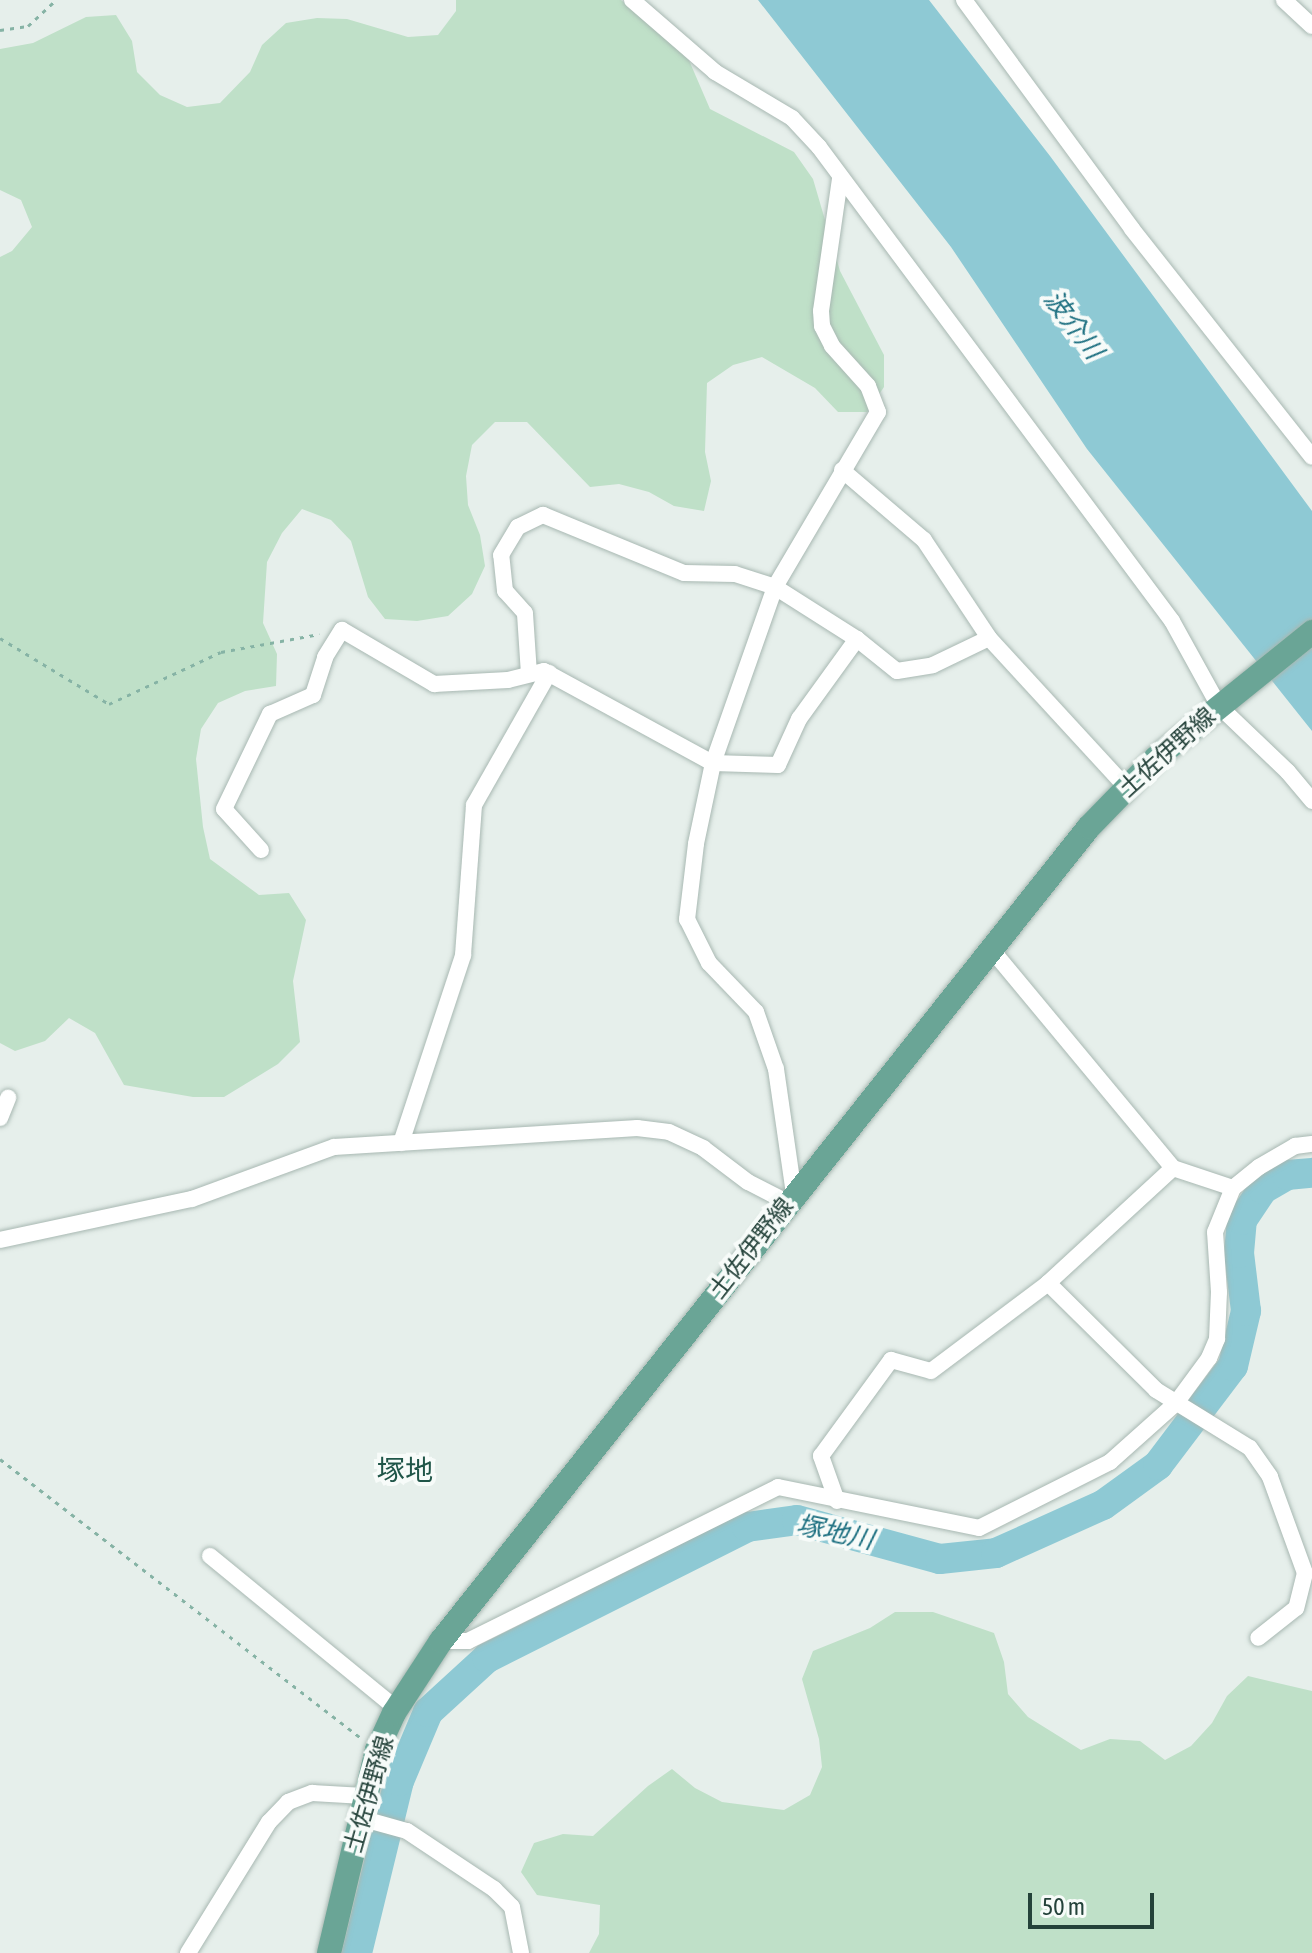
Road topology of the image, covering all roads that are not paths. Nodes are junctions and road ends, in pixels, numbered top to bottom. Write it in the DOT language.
graph roads {
  1 [pos="632,0"];
  2 [pos="964,0"];
  3 [pos="1284,0"];
  4 [pos="1312,26"];
  5 [pos="840,179"];
  6 [pos="1312,457"];
  7 [pos="842,470"];
  8 [pos="775,587"];
  9 [pos="1312,632"];
  10 [pos="989,638"];
  11 [pos="857,639"];
  12 [pos="549,673"];
  13 [pos="529,674"];
  14 [pos="1225,700"];
  15 [pos="713,763"];
  16 [pos="1126,787"];
  17 [pos="1312,801"];
  18 [pos="261,850"];
  19 [pos="991,949"];
  20 [pos="8,1098"];
  21 [pos="0,1118"];
  22 [pos="401,1143"];
  23 [pos="1312,1144"];
  24 [pos="1173,1168"];
  25 [pos="1233,1188"];
  26 [pos="790,1198"];
  27 [pos="0,1240"];
  28 [pos="1048,1283"];
  29 [pos="1176,1403"];
  30 [pos="837,1501"];
  31 [pos="210,1556"];
  32 [pos="1258,1638"];
  33 [pos="441,1641"];
  34 [pos="397,1709"];
  35 [pos="362,1807"];
  36 [pos="188,1953"];
  37 [pos="329,1953"];
  38 [pos="521,1953"];
  1 -- 5 [label="street"];
  2 -- 6 [label="street"];
  3 -- 4 [label="street"];
  5 -- 7 [label="street"];
  5 -- 14 [label="street"];
  7 -- 8 [label="street"];
  7 -- 10 [label="street"];
  8 -- 11 [label="street"];
  8 -- 13 [label="street"];
  8 -- 15 [label="street"];
  9 -- 14 [label="main road, 土佐伊野線"];
  10 -- 11 [label="street"];
  10 -- 16 [label="street"];
  11 -- 15 [label="street"];
  12 -- 13 [label="street"];
  12 -- 15 [label="street"];
  12 -- 22 [label="street"];
  13 -- 18 [label="street"];
  14 -- 16 [label="main road, 土佐伊野線"];
  14 -- 17 [label="street"];
  15 -- 26 [label="street"];
  16 -- 19 [label="main road, 土佐伊野線"];
  19 -- 24 [label="street"];
  19 -- 26 [label="main road, 土佐伊野線"];
  20 -- 21 [label="street"];
  22 -- 26 [label="street"];
  22 -- 27 [label="street"];
  23 -- 25 [label="street"];
  24 -- 25 [label="street"];
  24 -- 28 [label="street"];
  25 -- 29 [label="street"];
  26 -- 33 [label="main road, 土佐伊野線"];
  28 -- 29 [label="street"];
  28 -- 30 [label="street"];
  29 -- 30 [label="street"];
  29 -- 32 [label="street"];
  30 -- 33 [label="street"];
  31 -- 34 [label="street"];
  33 -- 34 [label="main road, 土佐伊野線"];
  34 -- 35 [label="main road, 土佐伊野線"];
  35 -- 36 [label="street"];
  35 -- 37 [label="main road, 土佐伊野線"];
  35 -- 38 [label="street"];
}
